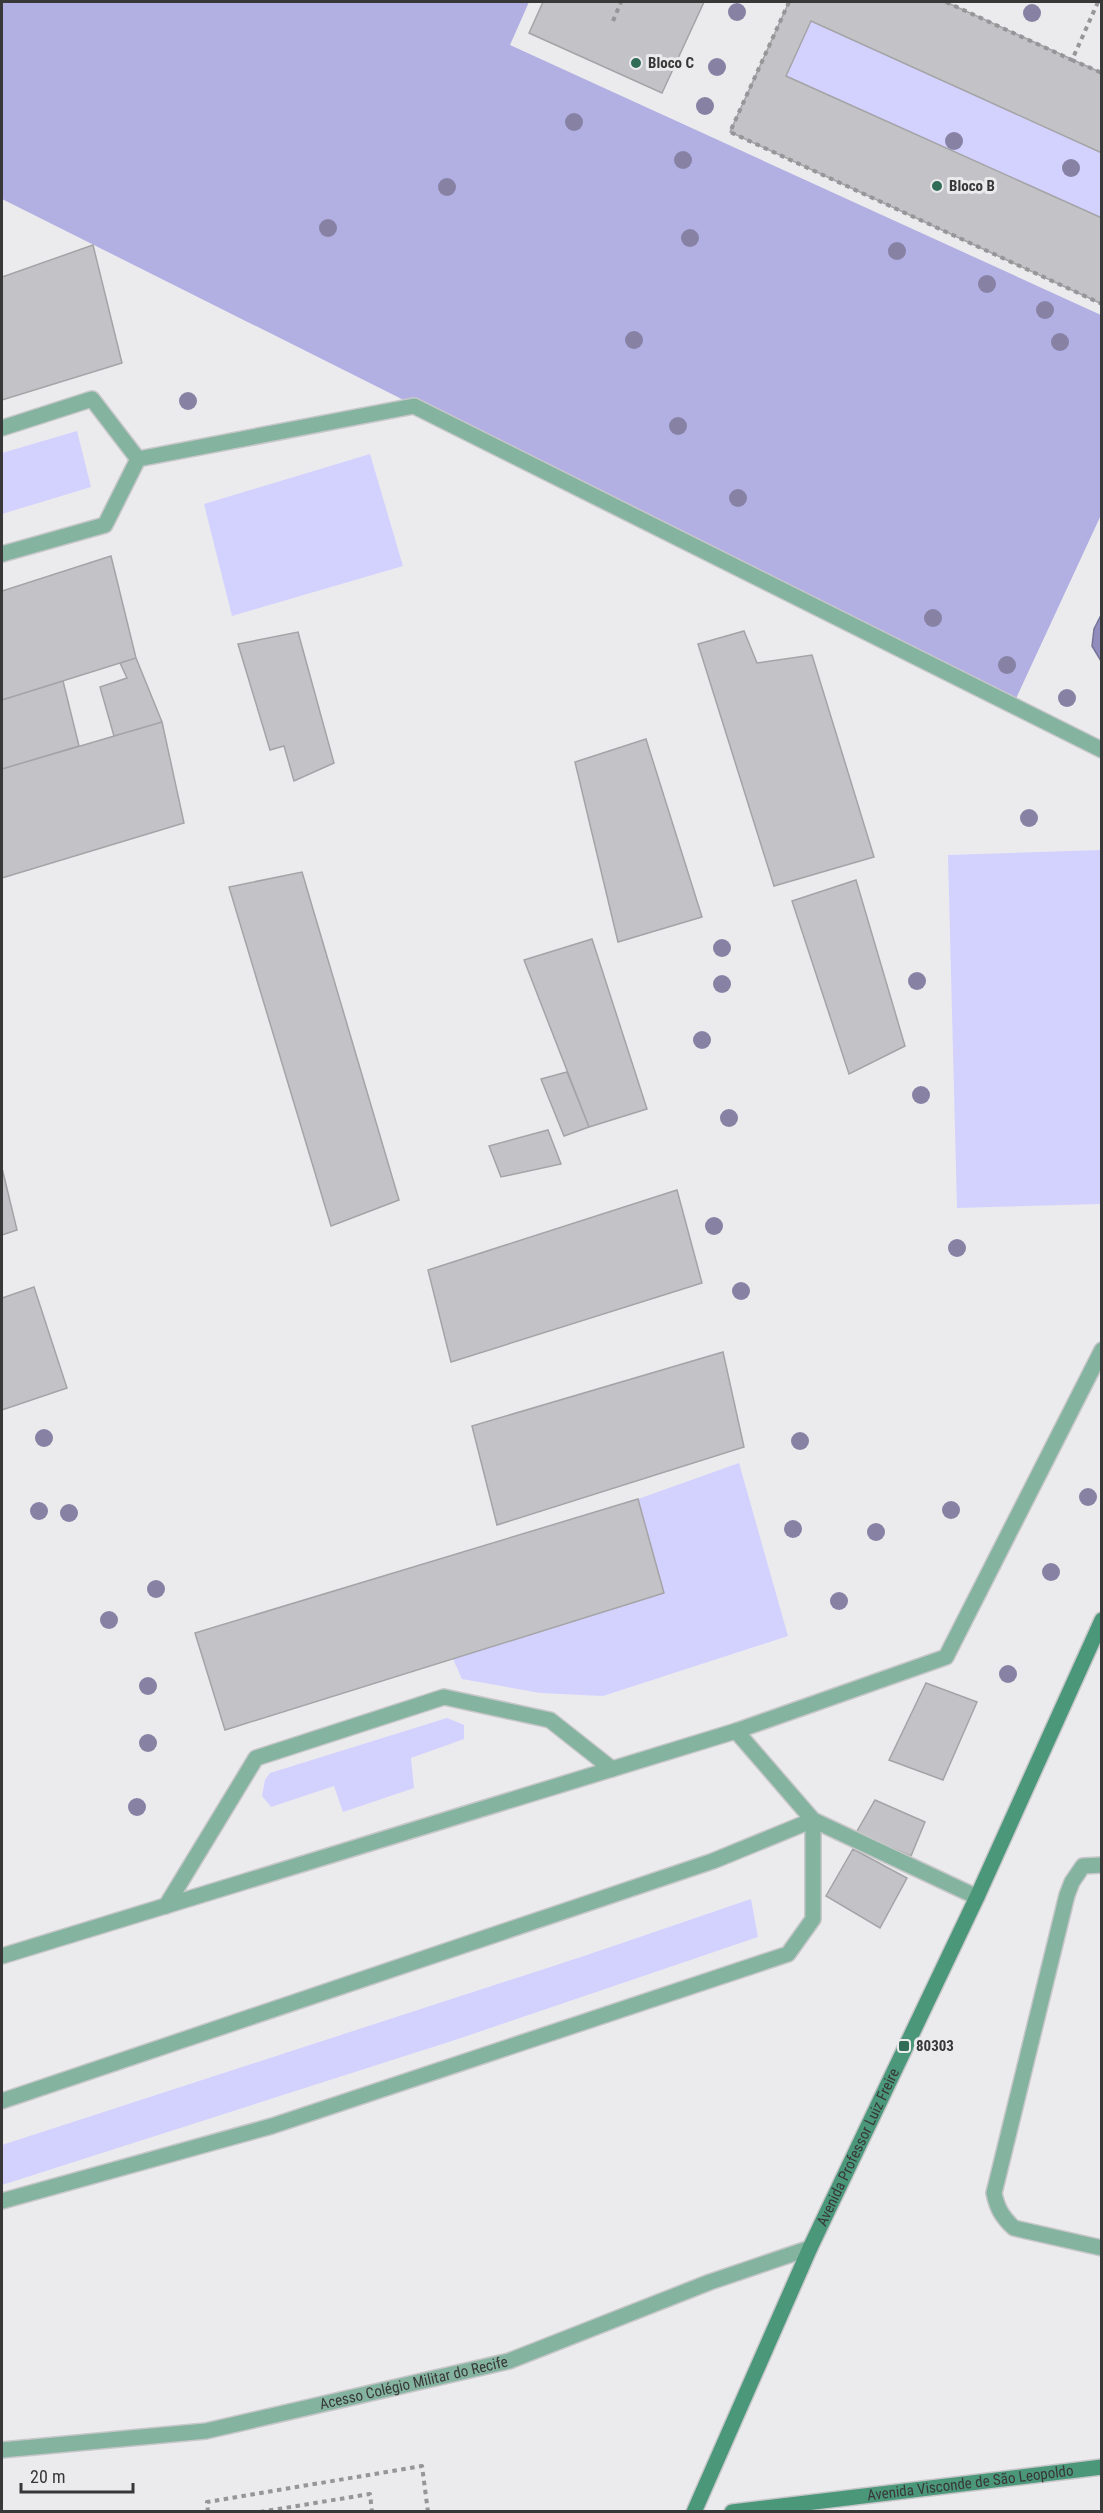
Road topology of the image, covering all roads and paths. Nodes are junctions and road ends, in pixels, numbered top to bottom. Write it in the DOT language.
graph roads {
  1 [pos="621,2"];
  2 [pos="789,2"];
  3 [pos="946,2"];
  4 [pos="1098,2"];
  5 [pos="613,21"];
  6 [pos="1072,60"];
  7 [pos="1101,74"];
  8 [pos="1101,304"];
  9 [pos="2,428"];
  10 [pos="138,459"];
  11 [pos="2,554"];
  12 [pos="1101,750"];
  13 [pos="1101,1350"];
  14 [pos="1101,1620"];
  15 [pos="736,1731"];
  16 [pos="612,1769"];
  17 [pos="813,1820"];
  18 [pos="1101,1865"];
  19 [pos="977,1897"];
  20 [pos="166,1906"];
  21 [pos="2,1956"];
  22 [pos="2,2101"];
  23 [pos="2,2201"];
  24 [pos="810,2247"];
  25 [pos="1101,2248"];
  26 [pos="2,2450"];
  27 [pos="1101,2467"];
  28 [pos="208,2511"];
  29 [pos="260,2511"];
  30 [pos="372,2511"];
  31 [pos="428,2511"];
  32 [pos="694,2511"];
  33 [pos="732,2511"];
  1 -- 5 [label="path"];
  2 -- 8 [label="path"];
  3 -- 6 [label="path"];
  4 -- 6 [label="path"];
  6 -- 7 [label="path"];
  9 -- 10 [label="lane"];
  10 -- 11 [label="lane"];
  10 -- 12 [label="lane"];
  13 -- 15 [label="lane"];
  14 -- 19 [label="main road, Avenida Professor Luiz Freire"];
  15 -- 16 [label="lane"];
  15 -- 17 [label="lane"];
  16 -- 20 [label="lane"];
  16 -- 20 [label="lane"];
  17 -- 19 [label="lane"];
  17 -- 22 [label="lane"];
  17 -- 23 [label="lane"];
  18 -- 25 [label="lane"];
  19 -- 24 [label="main road, Avenida Professor Luiz Freire"];
  20 -- 21 [label="lane"];
  24 -- 26 [label="lane, Acesso Colégio Militar do Recife"];
  24 -- 32 [label="main road, Avenida Professor Luiz Freire"];
  27 -- 33 [label="main road, Avenida Visconde de São Leopoldo"];
  28 -- 31 [label="path"];
  29 -- 30 [label="path"];
}
